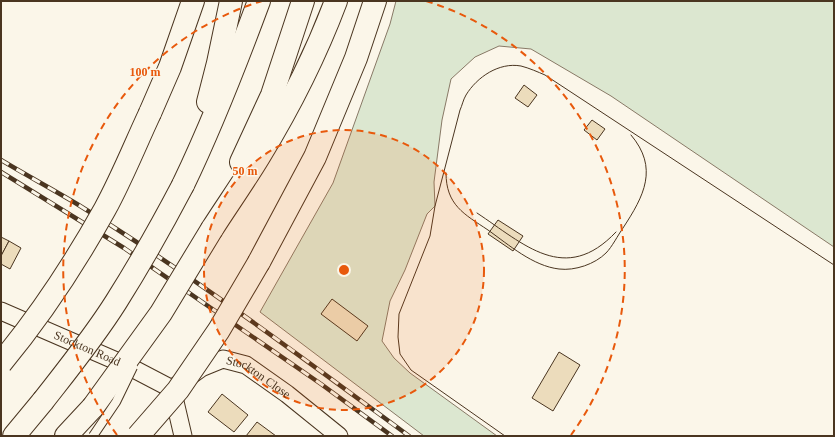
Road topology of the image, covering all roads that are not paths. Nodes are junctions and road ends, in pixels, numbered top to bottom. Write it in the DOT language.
graph roads {
  1 [pos="193,1"];
  2 [pos="231,1"];
  3 [pos="259,1"];
  4 [pos="303,1"];
  5 [pos="336,1"];
  6 [pos="375,1"];
  7 [pos="187,177"];
  8 [pos="212,229"];
  9 [pos="1,311"];
  10 [pos="161,313"];
  11 [pos="1,364"];
  12 [pos="172,389"];
  13 [pos="14,436"];
  14 [pos="66,436"];
  15 [pos="93,436"];
  16 [pos="138,436"];
  17 [pos="184,436"];
  18 [pos="339,436"];
  1 -- 11 [label="main road, bridge"];
  2 -- 7 [label="main road"];
  3 -- 7 [label="main road"];
  4 -- 8 [label="main road"];
  5 -- 8 [label="main road"];
  6 -- 16 [label="main road, bridge"];
  7 -- 13 [label="main road, bridge"];
  8 -- 10 [label="main road, bridge"];
  9 -- 12 [label="street, Stockton Road"];
  10 -- 14 [label="main road, bridge"];
  10 -- 15 [label="lane, bridge"];
  12 -- 17 [label="street"];
  12 -- 18 [label="street, Stockton Close"];
}
